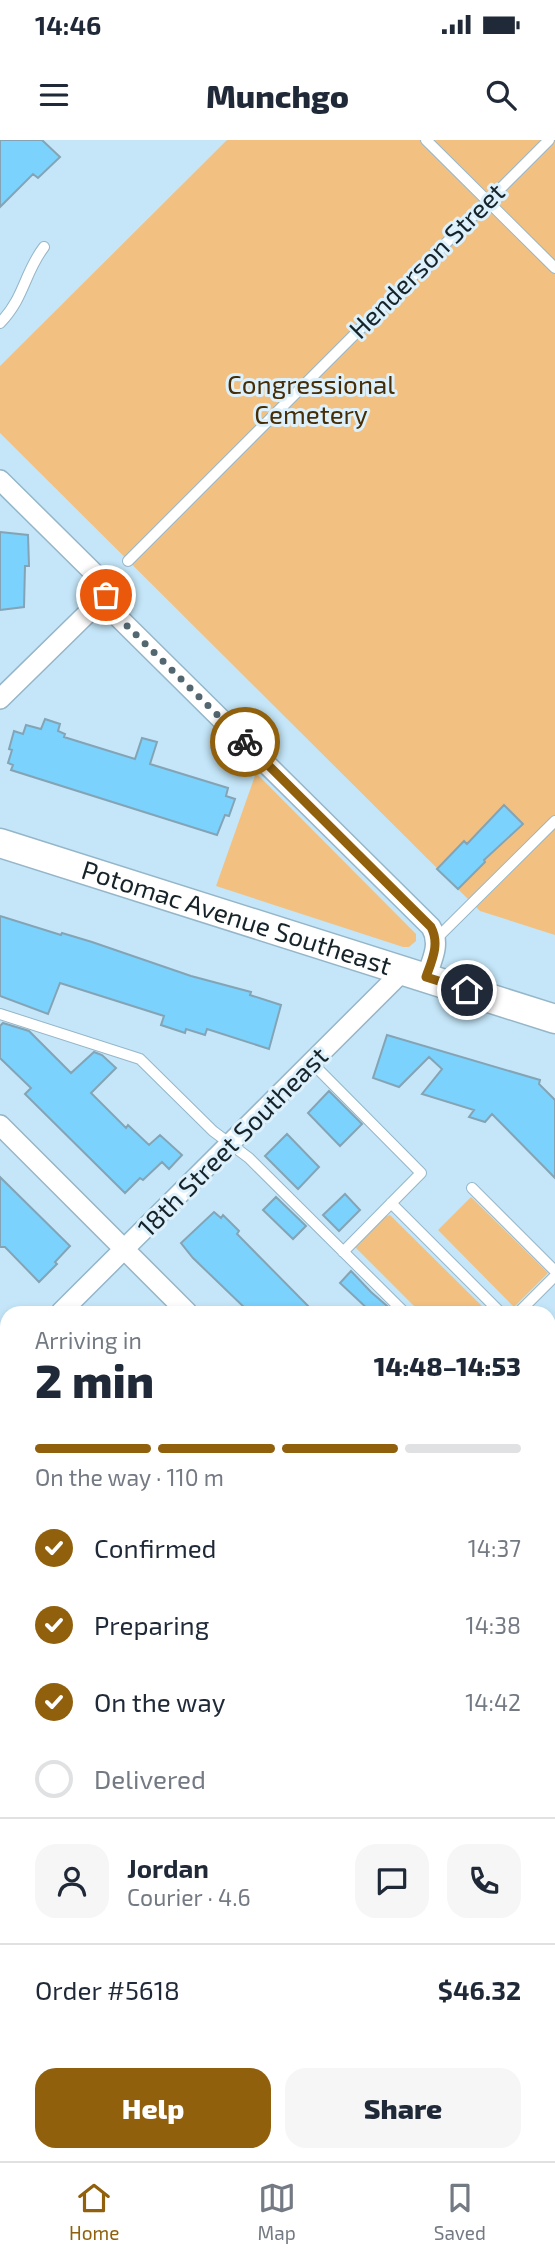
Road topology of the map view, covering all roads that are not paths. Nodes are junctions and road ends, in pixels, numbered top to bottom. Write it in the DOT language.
graph roads {
  1 [pos="426,140"];
  2 [pos="549,140"];
  3 [pos="488,201"];
  4 [pos="44,247"];
  5 [pos="555,268"];
  6 [pos="2,317"];
  7 [pos="0,480"];
  8 [pos="128,561"];
  9 [pos="106,595"];
  10 [pos="0,699"];
  11 [pos="555,821"];
  12 [pos="0,843"];
  13 [pos="436,939"];
  14 [pos="415,973"];
  15 [pos="0,1014"];
  16 [pos="555,1019"];
  17 [pos="312,1063"];
  18 [pos="0,1125"];
  19 [pos="231,1144"];
  20 [pos="472,1188"];
  21 [pos="391,1203"];
  22 [pos="124,1249"];
  23 [pos="343,1252"];
  24 [pos="555,1273"];
  25 [pos="67,1306"];
  26 [pos="181,1306"];
  27 [pos="398,1306"];
  28 [pos="494,1306"];
  29 [pos="525,1306"];
  1 -- 3 [label="lane"];
  2 -- 3 [label="lane, Henderson Street"];
  3 -- 5 [label="lane"];
  3 -- 8 [label="lane, Henderson Street"];
  4 -- 6 [label="lane"];
  7 -- 9 [label="street"];
  9 -- 10 [label="street"];
  9 -- 13 [label="street"];
  11 -- 13 [label="lane"];
  12 -- 14 [label="main road, Potomac Avenue Southeast"];
  13 -- 14 [label="street"];
  14 -- 16 [label="main road, Potomac Avenue Southeast"];
  14 -- 17 [label="street, 18th Street Southeast"];
  15 -- 19 [label="lane"];
  17 -- 19 [label="street, 18th Street Southeast"];
  17 -- 21 [label="lane"];
  18 -- 22 [label="street"];
  19 -- 22 [label="street, 18th Street Southeast"];
  19 -- 23 [label="lane"];
  20 -- 24 [label="lane"];
  21 -- 23 [label="lane"];
  21 -- 28 [label="lane"];
  22 -- 25 [label="street, 18th Street Southeast"];
  22 -- 26 [label="street"];
  23 -- 27 [label="lane"];
  24 -- 29 [label="lane"];
}
